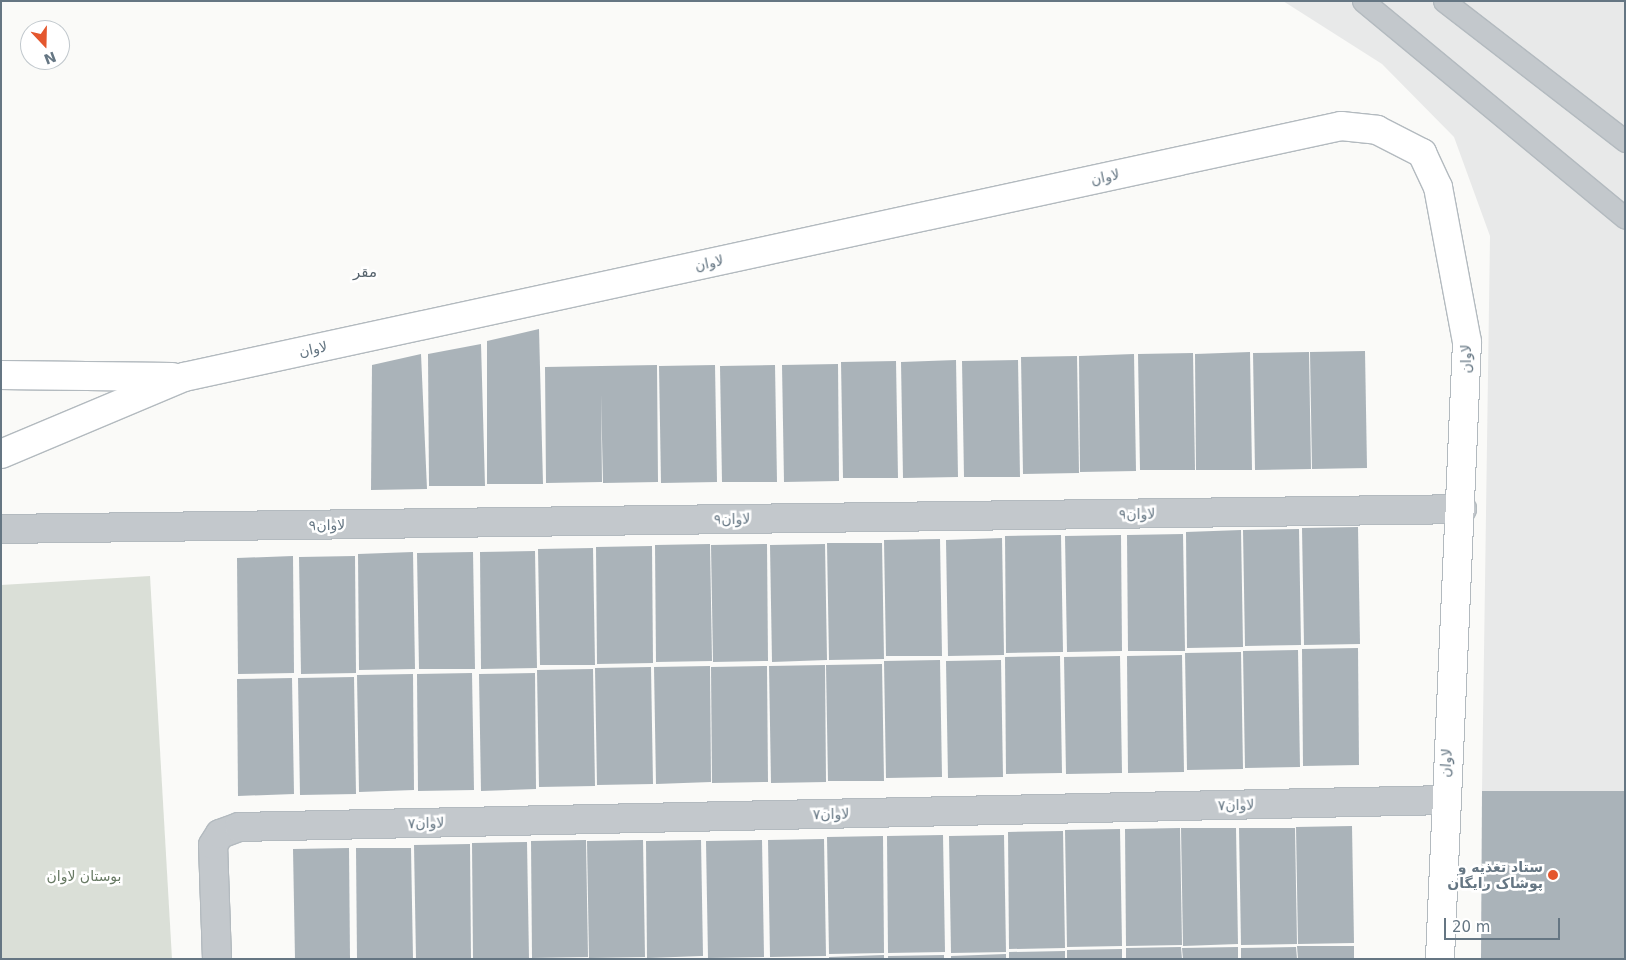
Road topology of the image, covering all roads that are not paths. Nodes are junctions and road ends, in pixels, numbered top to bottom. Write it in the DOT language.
graph roads {
  1 [pos="1363,1"];
  2 [pos="1444,1"];
  3 [pos="1625,141"];
  4 [pos="1625,218"];
  5 [pos="1,375"];
  6 [pos="184,377"];
  7 [pos="1,454"];
  8 [pos="1462,509"];
  9 [pos="1,529"];
  10 [pos="1443,800"];
  11 [pos="217,959"];
  12 [pos="1440,959"];
  1 -- 4 [label="lane"];
  2 -- 3 [label="lane"];
  5 -- 6 [label="street"];
  6 -- 7 [label="street, لاوان"];
  6 -- 8 [label="street, لاوان"];
  8 -- 9 [label="street, ۹لاوان"];
  8 -- 10 [label="street, لاوان"];
  10 -- 11 [label="street, ۷لاوان"];
  10 -- 12 [label="street, لاوان"];
}
